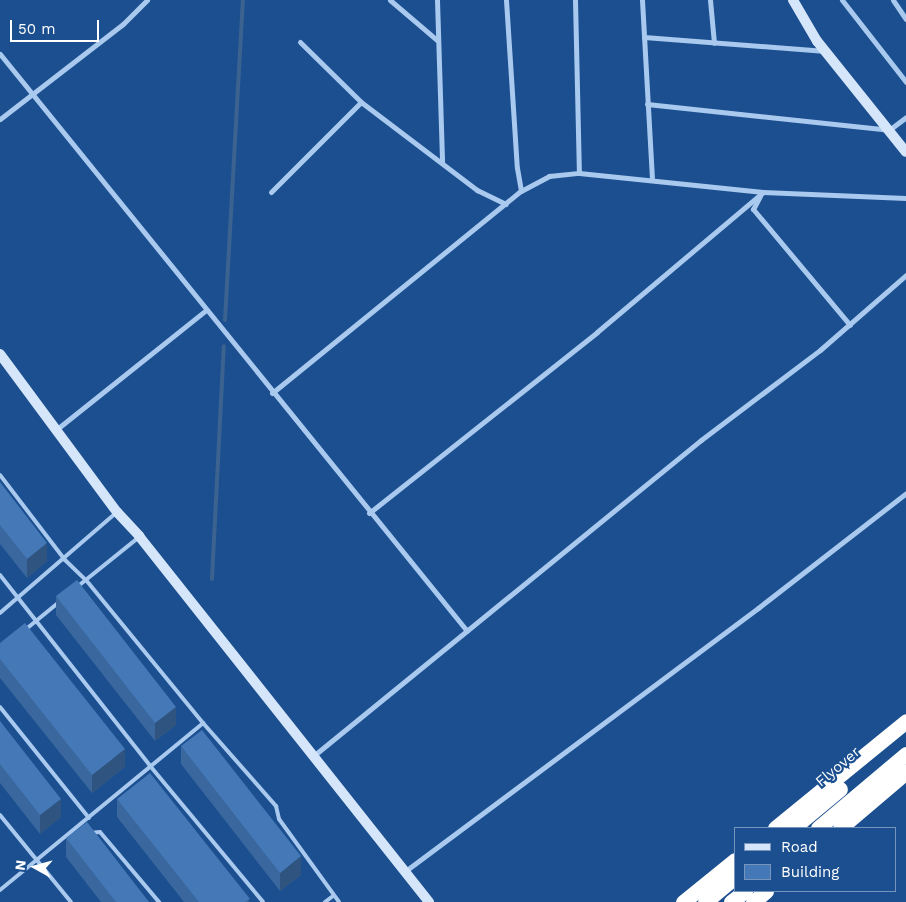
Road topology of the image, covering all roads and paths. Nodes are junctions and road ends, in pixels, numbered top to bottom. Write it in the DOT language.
graph roads {
  1 [pos="147,0"];
  2 [pos="390,0"];
  3 [pos="437,0"];
  4 [pos="506,0"];
  5 [pos="575,0"];
  6 [pos="642,0"];
  7 [pos="710,0"];
  8 [pos="793,0"];
  9 [pos="842,0"];
  10 [pos="893,0"];
  11 [pos="906,19"];
  12 [pos="644,37"];
  13 [pos="438,41"];
  14 [pos="300,42"];
  15 [pos="714,43"];
  16 [pos="826,52"];
  17 [pos="0,54"];
  18 [pos="906,82"];
  19 [pos="32,95"];
  20 [pos="361,102"];
  21 [pos="648,104"];
  22 [pos="906,117"];
  23 [pos="0,119"];
  24 [pos="889,130"];
  25 [pos="906,152"];
  26 [pos="442,163"];
  27 [pos="579,173"];
  28 [pos="652,178"];
  29 [pos="521,191"];
  30 [pos="271,192"];
  31 [pos="763,192"];
  32 [pos="906,198"];
  33 [pos="506,204"];
  34 [pos="906,275"];
  35 [pos="205,311"];
  36 [pos="850,325"];
  37 [pos="0,354"];
  38 [pos="272,393"];
  39 [pos="57,429"];
  40 [pos="0,475"];
  41 [pos="906,494"];
  42 [pos="117,512"];
  43 [pos="369,513"];
  44 [pos="139,536"];
  45 [pos="65,560"];
  46 [pos="0,575"];
  47 [pos="86,580"];
  48 [pos="72,592"];
  49 [pos="18,598"];
  50 [pos="64,598"];
  51 [pos="0,613"];
  52 [pos="35,622"];
  53 [pos="467,631"];
  54 [pos="21,633"];
  55 [pos="0,707"];
  56 [pos="906,721"];
  57 [pos="203,724"];
  58 [pos="906,733"];
  59 [pos="906,754"];
  60 [pos="311,757"];
  61 [pos="151,767"];
  62 [pos="906,772"];
  63 [pos="0,815"];
  64 [pos="89,818"];
  65 [pos="776,827"];
  66 [pos="794,827"];
  67 [pos="819,827"];
  68 [pos="841,827"];
  69 [pos="70,834"];
  70 [pos="734,861"];
  71 [pos="37,862"];
  72 [pos="403,872"];
  73 [pos="734,878"];
  74 [pos="0,890"];
  75 [pos="743,892"];
  76 [pos="765,892"];
  77 [pos="333,896"];
  78 [pos="71,902"];
  79 [pos="159,902"];
  80 [pos="263,902"];
  81 [pos="325,902"];
  82 [pos="339,902"];
  83 [pos="429,902"];
  84 [pos="683,902"];
  85 [pos="705,902"];
  86 [pos="731,902"];
  87 [pos="753,902"];
  1 -- 19 [label="street"];
  2 -- 13 [label="street"];
  3 -- 13 [label="street"];
  4 -- 29 [label="street"];
  5 -- 27 [label="street"];
  6 -- 12 [label="street"];
  7 -- 15 [label="street"];
  8 -- 16 [label="street"];
  9 -- 18 [label="street"];
  10 -- 11 [label="street"];
  12 -- 15 [label="street"];
  12 -- 21 [label="street"];
  13 -- 26 [label="street"];
  14 -- 20 [label="street"];
  15 -- 16 [label="street"];
  16 -- 24 [label="street"];
  17 -- 19 [label="street"];
  19 -- 23 [label="street"];
  19 -- 35 [label="street"];
  20 -- 26 [label="street"];
  20 -- 30 [label="street"];
  21 -- 24 [label="street"];
  21 -- 28 [label="street"];
  22 -- 24 [label="street"];
  24 -- 25 [label="street"];
  26 -- 33 [label="street"];
  27 -- 28 [label="street"];
  27 -- 29 [label="street"];
  28 -- 31 [label="street"];
  29 -- 33 [label="street"];
  31 -- 32 [label="street"];
  31 -- 36 [label="street"];
  31 -- 43 [label="street"];
  33 -- 38 [label="street"];
  34 -- 36 [label="street"];
  35 -- 38 [label="street"];
  35 -- 39 [label="street"];
  36 -- 53 [label="street"];
  37 -- 39 [label="street"];
  38 -- 43 [label="street"];
  39 -- 42 [label="street"];
  40 -- 45 [label="lane"];
  41 -- 72 [label="street"];
  42 -- 44 [label="street"];
  42 -- 45 [label="lane"];
  43 -- 53 [label="street"];
  44 -- 47 [label="lane"];
  44 -- 60 [label="street"];
  45 -- 47 [label="lane"];
  45 -- 49 [label="lane"];
  46 -- 49 [label="lane"];
  47 -- 48 [label="lane"];
  47 -- 57 [label="lane"];
  49 -- 51 [label="lane"];
  49 -- 52 [label="lane"];
  50 -- 52 [label="lane"];
  52 -- 54 [label="lane"];
  52 -- 61 [label="lane"];
  53 -- 60 [label="street"];
  55 -- 64 [label="lane"];
  56 -- 65 [label="highway"];
  57 -- 61 [label="lane"];
  57 -- 77 [label="lane"];
  58 -- 66 [label="highway, Flyover"];
  59 -- 67 [label="highway"];
  60 -- 72 [label="street"];
  61 -- 64 [label="lane"];
  61 -- 80 [label="lane"];
  62 -- 68 [label="highway"];
  63 -- 71 [label="lane"];
  64 -- 69 [label="lane"];
  69 -- 71 [label="lane"];
  69 -- 79 [label="lane"];
  70 -- 84 [label="highway"];
  71 -- 74 [label="lane"];
  71 -- 78 [label="lane"];
  72 -- 83 [label="street"];
  73 -- 85 [label="highway"];
  75 -- 86 [label="highway"];
  76 -- 87 [label="highway"];
  77 -- 81 [label="lane"];
  77 -- 82 [label="lane"];
}
